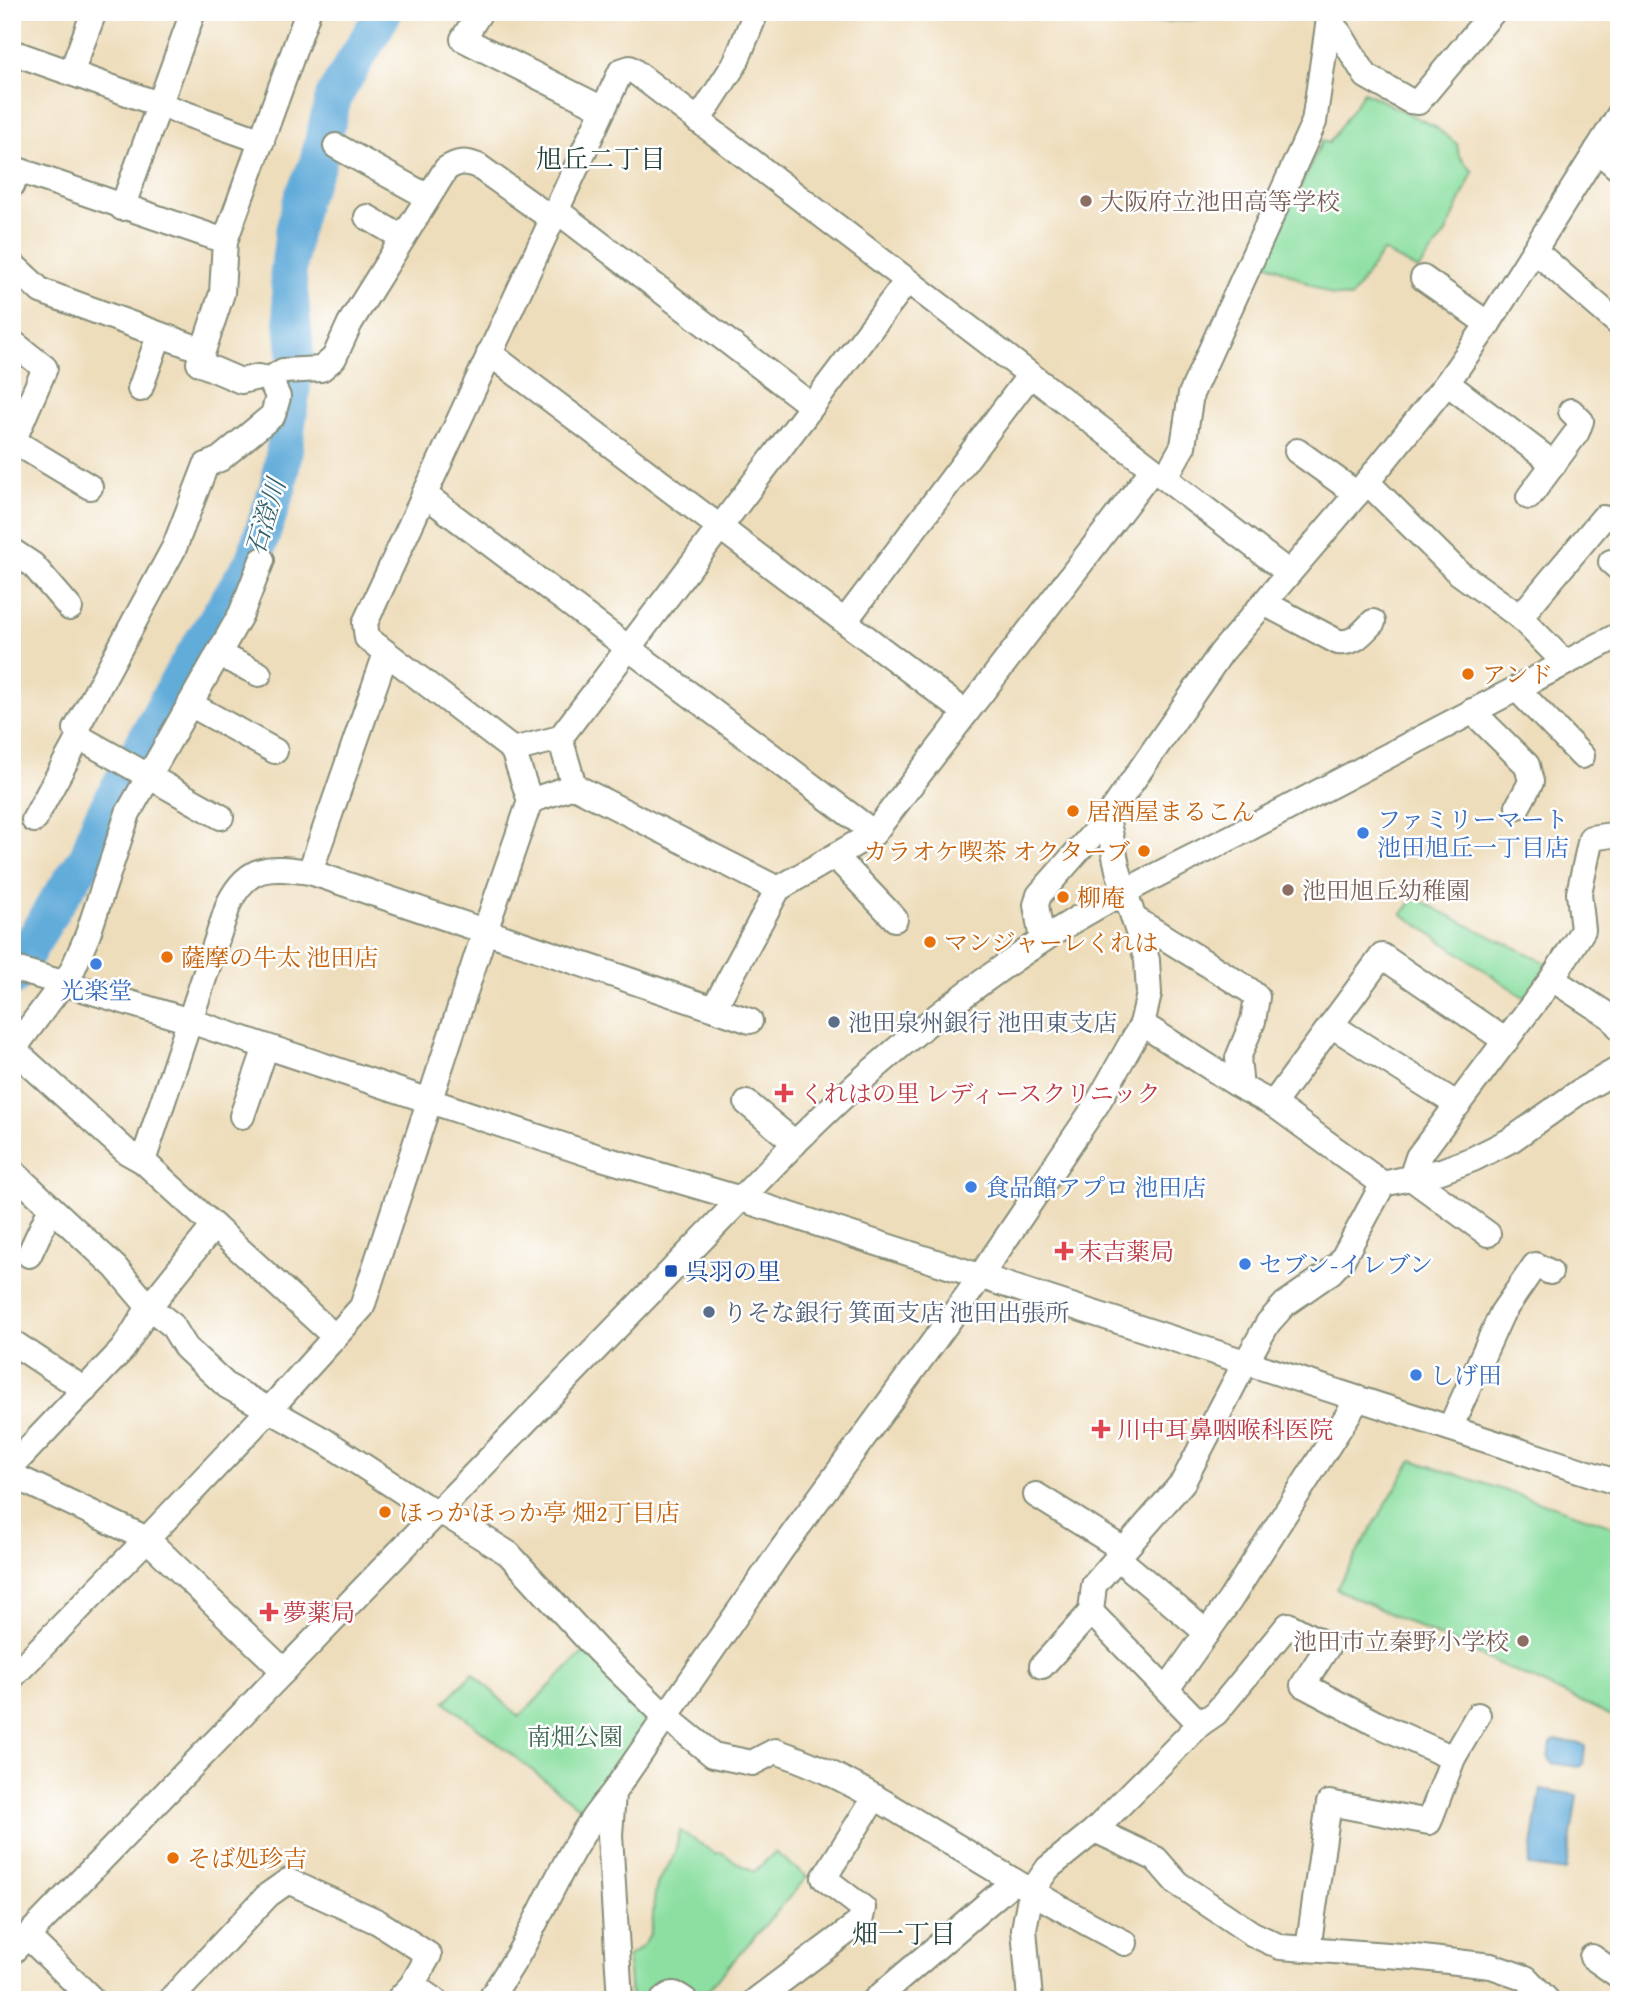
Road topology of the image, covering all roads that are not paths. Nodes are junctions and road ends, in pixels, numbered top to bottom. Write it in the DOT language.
graph roads {
  1 [pos="94,12"];
  2 [pos="193,12"];
  3 [pos="308,12"];
  4 [pos="480,12"];
  5 [pos="756,12"];
  6 [pos="1486,15"];
  7 [pos="1330,17"];
  8 [pos="12,52"];
  9 [pos="71,73"];
  10 [pos="160,104"];
  11 [pos="603,109"];
  12 [pos="1619,115"];
  13 [pos="698,121"];
  14 [pos="262,141"];
  15 [pos="336,146"];
  16 [pos="1597,150"];
  17 [pos="1619,169"];
  18 [pos="12,185"];
  19 [pos="428,197"];
  20 [pos="122,208"];
  21 [pos="554,214"];
  22 [pos="367,217"];
  23 [pos="403,238"];
  24 [pos="225,241"];
  25 [pos="1535,251"];
  26 [pos="12,264"];
  27 [pos="1423,278"];
  28 [pos="907,281"];
  29 [pos="1488,324"];
  30 [pos="1619,324"];
  31 [pos="159,336"];
  32 [pos="12,342"];
  33 [pos="202,350"];
  34 [pos="489,353"];
  35 [pos="277,375"];
  36 [pos="1030,375"];
  37 [pos="1447,383"];
  38 [pos="140,389"];
  39 [pos="812,406"];
  40 [pos="1579,428"];
  41 [pos="13,441"];
  42 [pos="1297,451"];
  43 [pos="1554,464"];
  44 [pos="1159,473"];
  45 [pos="90,487"];
  46 [pos="1362,488"];
  47 [pos="424,494"];
  48 [pos="1529,497"];
  49 [pos="1603,517"];
  50 [pos="721,526"];
  51 [pos="12,551"];
  52 [pos="262,560"];
  53 [pos="1289,573"];
  54 [pos="1264,603"];
  55 [pos="70,608"];
  56 [pos="1520,617"];
  57 [pos="845,621"];
  58 [pos="1372,621"];
  59 [pos="1619,635"];
  60 [pos="629,648"];
  61 [pos="386,653"];
  62 [pos="218,654"];
  63 [pos="1566,663"];
  64 [pos="259,674"];
  65 [pos="1517,689"];
  66 [pos="190,704"];
  67 [pos="1472,711"];
  68 [pos="966,713"];
  69 [pos="79,737"];
  70 [pos="560,738"];
  71 [pos="513,750"];
  72 [pos="275,751"];
  73 [pos="1582,757"];
  74 [pos="149,776"];
  75 [pos="574,786"];
  76 [pos="530,801"];
  77 [pos="1518,806"];
  78 [pos="221,817"];
  79 [pos="1107,818"];
  80 [pos="34,820"];
  81 [pos="874,832"];
  82 [pos="1619,834"];
  83 [pos="836,857"];
  84 [pos="310,872"];
  85 [pos="778,889"];
  86 [pos="1126,893"];
  87 [pos="895,919"];
  88 [pos="1135,919"];
  89 [pos="485,931"];
  90 [pos="1042,940"];
  91 [pos="12,968"];
  92 [pos="1552,979"];
  93 [pos="54,981"];
  94 [pos="714,1008"];
  95 [pos="190,1021"];
  96 [pos="750,1021"];
  97 [pos="1142,1024"];
  98 [pos="1331,1025"];
  99 [pos="1619,1027"];
  100 [pos="1506,1041"];
  101 [pos="266,1047"];
  102 [pos="13,1050"];
  103 [pos="1619,1069"];
  104 [pos="1241,1087"];
  105 [pos="429,1100"];
  106 [pos="747,1104"];
  107 [pos="1273,1104"];
  108 [pos="1458,1105"];
  109 [pos="242,1116"];
  110 [pos="795,1143"];
  111 [pos="143,1161"];
  112 [pos="12,1171"];
  113 [pos="1411,1178"];
  114 [pos="1383,1184"];
  115 [pos="741,1199"];
  116 [pos="51,1208"];
  117 [pos="214,1226"];
  118 [pos="1488,1234"];
  119 [pos="29,1255"];
  120 [pos="1550,1272"];
  121 [pos="980,1276"];
  122 [pos="149,1307"];
  123 [pos="335,1337"];
  124 [pos="12,1342"];
  125 [pos="1246,1363"];
  126 [pos="85,1390"];
  127 [pos="1358,1399"];
  128 [pos="269,1410"];
  129 [pos="1450,1429"];
  130 [pos="12,1466"];
  131 [pos="12,1475"];
  132 [pos="1619,1483"];
  133 [pos="1036,1495"];
  134 [pos="437,1512"];
  135 [pos="147,1539"];
  136 [pos="1121,1555"];
  137 [pos="1091,1612"];
  138 [pos="1206,1633"];
  139 [pos="1042,1666"];
  140 [pos="284,1671"];
  141 [pos="12,1677"];
  142 [pos="1167,1689"];
  143 [pos="1478,1715"];
  144 [pos="665,1716"];
  145 [pos="1199,1724"];
  146 [pos="1453,1758"];
  147 [pos="613,1793"];
  148 [pos="875,1797"];
  149 [pos="1096,1830"];
  150 [pos="1023,1886"];
  151 [pos="1125,1943"];
  152 [pos="20,1944"];
  153 [pos="1308,1949"];
  154 [pos="1592,1957"];
  155 [pos="1619,1976"];
  156 [pos="405,1993"];
  157 [pos="93,2000"];
  158 [pos="170,2000"];
  159 [pos="434,2000"];
  160 [pos="490,2000"];
  161 [pos="620,2000"];
  162 [pos="663,2000"];
  163 [pos="685,2000"];
  164 [pos="756,2000"];
  165 [pos="875,2000"];
  166 [pos="1030,2000"];
  167 [pos="1547,2000"];
  1 -- 9 [label="street"];
  2 -- 10 [label="street"];
  3 -- 14 [label="street"];
  4 -- 11 [label="street"];
  5 -- 13 [label="street"];
  6 -- 7 [label="street"];
  7 -- 44 [label="street"];
  8 -- 9 [label="street"];
  9 -- 10 [label="street"];
  10 -- 14 [label="street"];
  10 -- 20 [label="street"];
  11 -- 13 [label="street"];
  11 -- 21 [label="street"];
  12 -- 16 [label="street"];
  13 -- 28 [label="street"];
  14 -- 24 [label="street"];
  15 -- 19 [label="street"];
  16 -- 17 [label="street"];
  16 -- 25 [label="street"];
  18 -- 20 [label="street"];
  19 -- 21 [label="street"];
  19 -- 23 [label="street"];
  20 -- 24 [label="street"];
  21 -- 34 [label="street"];
  21 -- 39 [label="street"];
  22 -- 23 [label="street"];
  23 -- 35 [label="street"];
  24 -- 33 [label="street"];
  25 -- 29 [label="street"];
  25 -- 30 [label="street"];
  26 -- 31 [label="street"];
  27 -- 29 [label="street"];
  28 -- 36 [label="street"];
  28 -- 39 [label="street"];
  29 -- 37 [label="street"];
  31 -- 33 [label="street"];
  31 -- 38 [label="street"];
  32 -- 41 [label="street"];
  33 -- 35 [label="street"];
  34 -- 47 [label="street"];
  34 -- 50 [label="street"];
  35 -- 69 [label="street"];
  36 -- 44 [label="street"];
  36 -- 57 [label="street"];
  37 -- 43 [label="street"];
  37 -- 46 [label="street"];
  39 -- 50 [label="street"];
  40 -- 43 [label="street"];
  41 -- 45 [label="street"];
  42 -- 46 [label="street"];
  43 -- 48 [label="street"];
  44 -- 53 [label="street"];
  44 -- 68 [label="street"];
  46 -- 53 [label="street"];
  46 -- 56 [label="street"];
  47 -- 60 [label="street"];
  47 -- 61 [label="street"];
  49 -- 56 [label="street"];
  50 -- 57 [label="street"];
  50 -- 60 [label="street"];
  51 -- 55 [label="street"];
  52 -- 62 [label="street"];
  53 -- 54 [label="street"];
  54 -- 58 [label="street"];
  54 -- 79 [label="street"];
  56 -- 63 [label="street"];
  57 -- 68 [label="street"];
  59 -- 63 [label="street"];
  60 -- 70 [label="street"];
  60 -- 81 [label="street"];
  61 -- 71 [label="street"];
  61 -- 84 [label="street"];
  62 -- 64 [label="street"];
  62 -- 66 [label="street"];
  63 -- 65 [label="street"];
  65 -- 67 [label="street"];
  65 -- 73 [label="street"];
  66 -- 72 [label="street"];
  66 -- 74 [label="street"];
  67 -- 77 [label="street"];
  67 -- 86 [label="street"];
  68 -- 81 [label="street"];
  69 -- 74 [label="street"];
  69 -- 80 [label="street"];
  70 -- 71 [label="street"];
  70 -- 75 [label="street"];
  71 -- 76 [label="street"];
  74 -- 78 [label="street"];
  74 -- 93 [label="street"];
  75 -- 76 [label="street"];
  75 -- 85 [label="street"];
  76 -- 89 [label="street"];
  79 -- 86 [label="street"];
  79 -- 90 [label="street"];
  81 -- 83 [label="street"];
  82 -- 92 [label="street"];
  83 -- 85 [label="street"];
  83 -- 87 [label="street"];
  84 -- 89 [label="street"];
  84 -- 95 [label="street"];
  85 -- 94 [label="street"];
  86 -- 88 [label="street"];
  86 -- 90 [label="street"];
  88 -- 97 [label="street"];
  88 -- 104 [label="street"];
  89 -- 94 [label="street"];
  89 -- 105 [label="street"];
  90 -- 110 [label="street"];
  91 -- 93 [label="street"];
  92 -- 99 [label="street"];
  92 -- 100 [label="street"];
  93 -- 95 [label="street"];
  93 -- 102 [label="street"];
  94 -- 96 [label="street"];
  95 -- 101 [label="street"];
  95 -- 111 [label="street"];
  97 -- 104 [label="street"];
  97 -- 121 [label="street"];
  98 -- 100 [label="street"];
  98 -- 107 [label="street"];
  98 -- 108 [label="street"];
  100 -- 108 [label="street"];
  101 -- 105 [label="street"];
  101 -- 109 [label="street"];
  102 -- 111 [label="street"];
  103 -- 113 [label="street"];
  104 -- 107 [label="street"];
  105 -- 115 [label="street"];
  105 -- 123 [label="street"];
  106 -- 110 [label="street"];
  107 -- 114 [label="street"];
  108 -- 113 [label="street"];
  110 -- 115 [label="street"];
  111 -- 117 [label="street"];
  112 -- 116 [label="street"];
  113 -- 114 [label="street"];
  113 -- 118 [label="street"];
  114 -- 125 [label="street"];
  115 -- 121 [label="street"];
  115 -- 134 [label="street"];
  116 -- 119 [label="street"];
  116 -- 122 [label="street"];
  117 -- 122 [label="street"];
  117 -- 123 [label="street"];
  120 -- 129 [label="street"];
  121 -- 125 [label="street"];
  121 -- 144 [label="street"];
  122 -- 126 [label="street"];
  122 -- 128 [label="street"];
  123 -- 128 [label="street"];
  124 -- 126 [label="street"];
  125 -- 127 [label="street"];
  125 -- 136 [label="street"];
  126 -- 130 [label="street"];
  127 -- 129 [label="street"];
  127 -- 138 [label="street"];
  128 -- 134 [label="street"];
  128 -- 135 [label="street"];
  129 -- 132 [label="street"];
  131 -- 135 [label="street"];
  133 -- 136 [label="street"];
  134 -- 140 [label="street"];
  134 -- 144 [label="street"];
  135 -- 140 [label="street"];
  135 -- 141 [label="street"];
  136 -- 137 [label="street"];
  136 -- 138 [label="street"];
  137 -- 139 [label="street"];
  137 -- 142 [label="street"];
  138 -- 142 [label="street"];
  140 -- 152 [label="street"];
  142 -- 145 [label="street"];
  143 -- 146 [label="street"];
  144 -- 147 [label="street"];
  144 -- 148 [label="street"];
  145 -- 146 [label="street"];
  145 -- 149 [label="street"];
  146 -- 153 [label="street"];
  147 -- 160 [label="street"];
  147 -- 161 [label="street"];
  148 -- 150 [label="street"];
  148 -- 164 [label="street"];
  149 -- 150 [label="street"];
  149 -- 153 [label="street"];
  150 -- 151 [label="street"];
  150 -- 165 [label="street"];
  150 -- 166 [label="street"];
  152 -- 157 [label="street"];
  153 -- 167 [label="street"];
  154 -- 155 [label="street"];
  156 -- 158 [label="street"];
  156 -- 159 [label="street"];
  162 -- 163 [label="street"];
}
